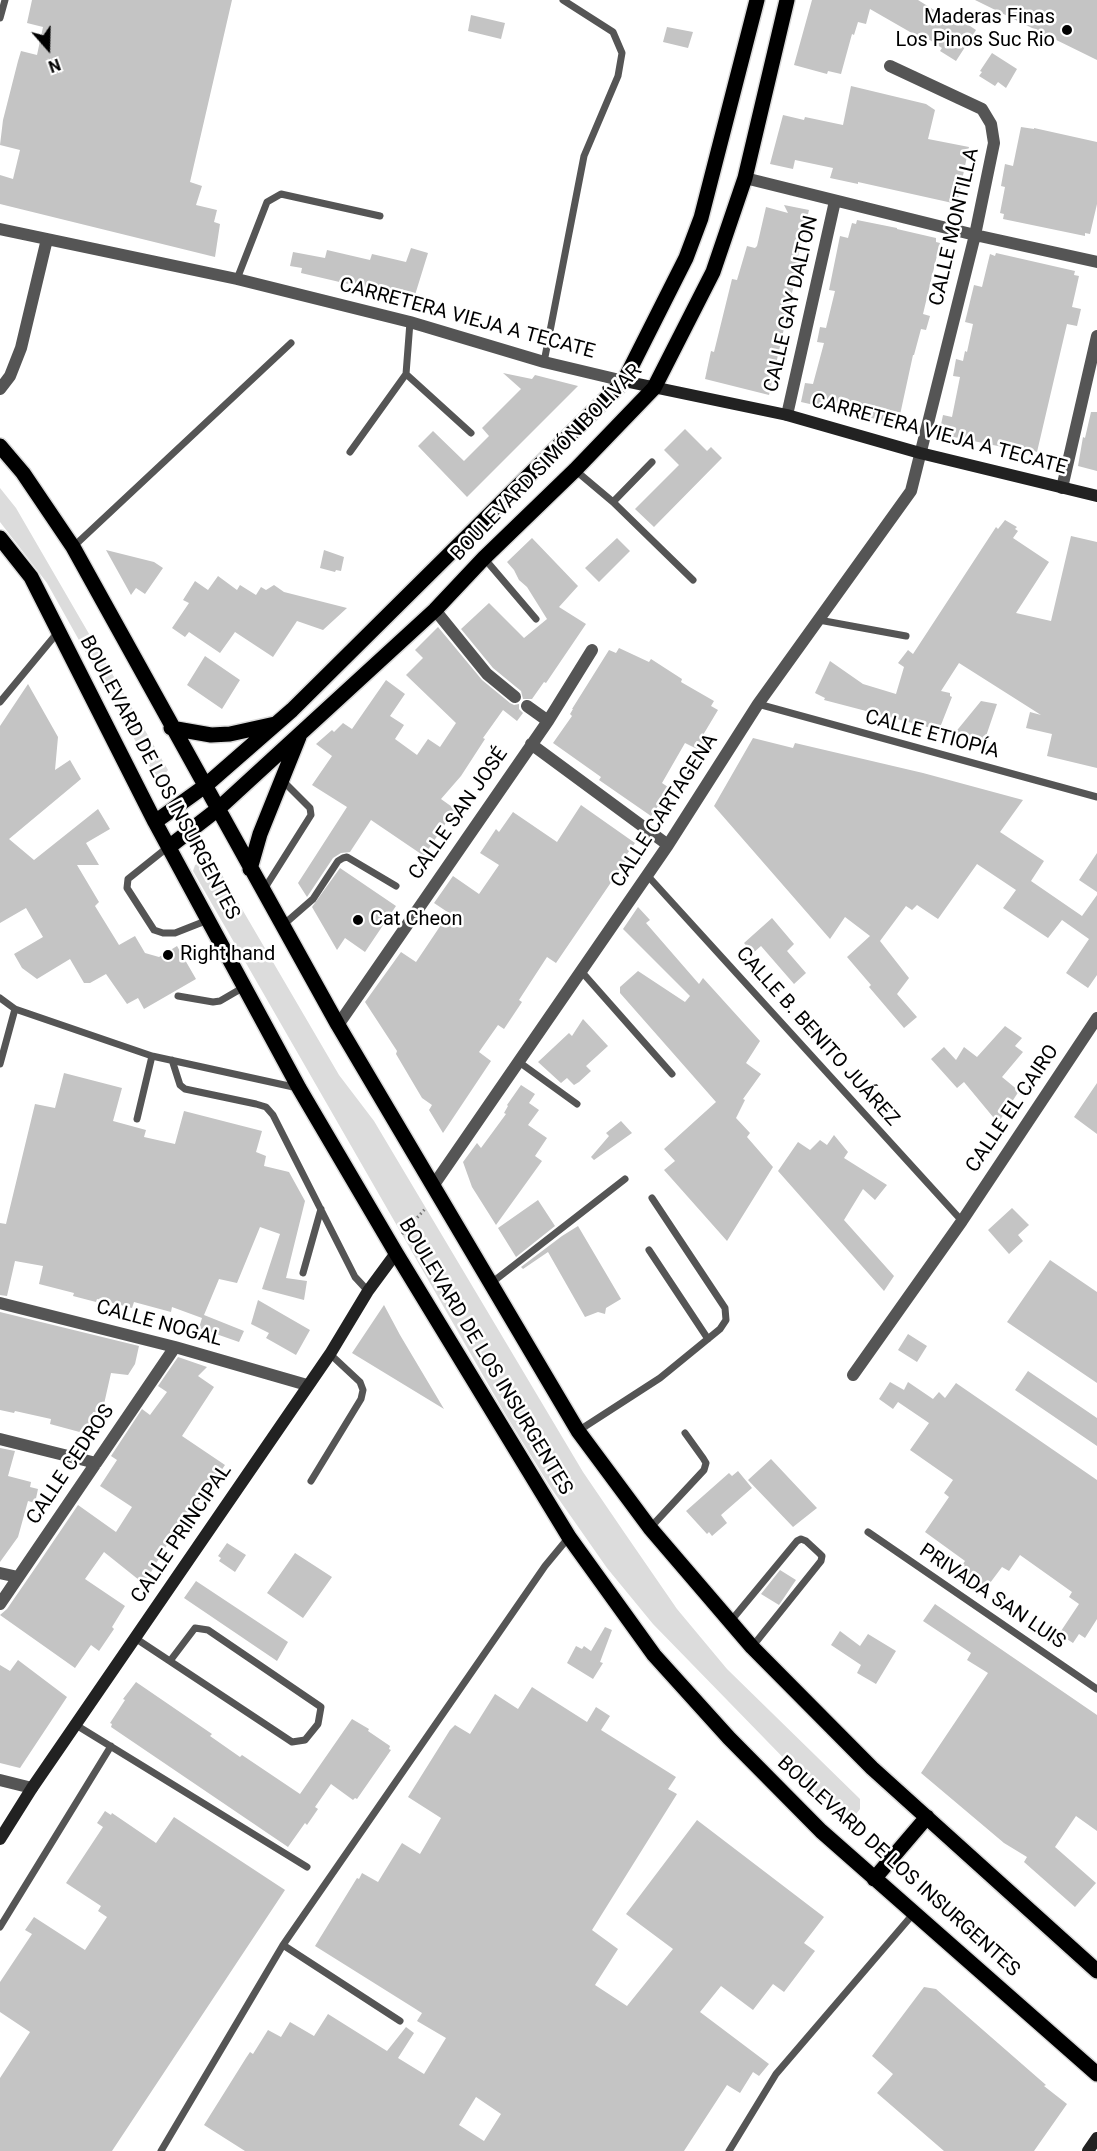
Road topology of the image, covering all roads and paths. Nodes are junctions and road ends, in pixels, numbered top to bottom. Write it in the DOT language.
graph roads {
  1 [pos="4,0"];
  2 [pos="563,0"];
  3 [pos="757,0"];
  4 [pos="787,0"];
  5 [pos="0,18"];
  6 [pos="890,66"];
  7 [pos="745,177"];
  8 [pos="835,201"];
  9 [pos="380,216"];
  10 [pos="0,229"];
  11 [pos="975,236"];
  12 [pos="47,239"];
  13 [pos="1097,262"];
  14 [pos="237,279"];
  15 [pos="410,322"];
  16 [pos="1097,336"];
  17 [pos="291,343"];
  18 [pos="544,362"];
  19 [pos="406,374"];
  20 [pos="624,381"];
  21 [pos="654,388"];
  22 [pos="0,389"];
  23 [pos="787,416"];
  24 [pos="471,433"];
  25 [pos="0,446"];
  26 [pos="350,452"];
  27 [pos="920,453"];
  28 [pos="652,462"];
  29 [pos="575,470"];
  30 [pos="1062,488"];
  31 [pos="1097,496"];
  32 [pos="613,502"];
  33 [pos="0,538"];
  34 [pos="73,547"];
  35 [pos="484,558"];
  36 [pos="693,580"];
  37 [pos="435,610"];
  38 [pos="536,619"];
  39 [pos="819,620"];
  40 [pos="58,632"];
  41 [pos="906,636"];
  42 [pos="592,650"];
  43 [pos="515,697"];
  44 [pos="0,702"];
  45 [pos="758,704"];
  46 [pos="527,706"];
  47 [pos="548,721"];
  48 [pos="278,724"];
  49 [pos="171,728"];
  50 [pos="300,734"];
  51 [pos="531,744"];
  52 [pos="283,781"];
  53 [pos="205,786"];
  54 [pos="1097,797"];
  55 [pos="218,809"];
  56 [pos="155,822"];
  57 [pos="668,845"];
  58 [pos="169,847"];
  59 [pos="250,869"];
  60 [pos="647,875"];
  61 [pos="396,886"];
  62 [pos="263,891"];
  63 [pos="208,920"];
  64 [pos="282,926"];
  65 [pos="581,971"];
  66 [pos="244,987"];
  67 [pos="178,996"];
  68 [pos="0,998"];
  69 [pos="15,1009"];
  70 [pos="1097,1018"];
  71 [pos="338,1025"];
  72 [pos="152,1056"];
  73 [pos="172,1060"];
  74 [pos="519,1062"];
  75 [pos="0,1064"];
  76 [pos="672,1074"];
  77 [pos="299,1088"];
  78 [pos="577,1104"];
  79 [pos="137,1119"];
  80 [pos="625,1179"];
  81 [pos="435,1191"];
  82 [pos="652,1198"];
  83 [pos="321,1209"];
  84 [pos="962,1221"];
  85 [pos="394,1249"];
  86 [pos="649,1250"];
  87 [pos="303,1273"];
  88 [pos="490,1284"];
  89 [pos="368,1291"];
  90 [pos="0,1303"];
  91 [pos="708,1339"];
  92 [pos="175,1347"];
  93 [pos="330,1354"];
  94 [pos="853,1374"];
  95 [pos="307,1385"];
  96 [pos="578,1431"];
  97 [pos="686,1433"];
  98 [pos="0,1439"];
  99 [pos="96,1462"];
  100 [pos="311,1480"];
  101 [pos="650,1528"];
  102 [pos="868,1532"];
  103 [pos="569,1537"];
  104 [pos="0,1572"];
  105 [pos="18,1577"];
  106 [pos="0,1604"];
  107 [pos="730,1622"];
  108 [pos="135,1638"];
  109 [pos="752,1647"];
  110 [pos="170,1661"];
  111 [pos="1097,1689"];
  112 [pos="76,1725"];
  113 [pos="111,1746"];
  114 [pos="0,1780"];
  115 [pos="32,1788"];
  116 [pos="927,1817"];
  117 [pos="0,1839"];
  118 [pos="307,1867"];
  119 [pos="874,1879"];
  120 [pos="914,1913"];
  121 [pos="0,1927"];
  122 [pos="283,1945"];
  123 [pos="1095,1964"];
  124 [pos="400,2021"];
  125 [pos="1097,2074"];
  126 [pos="1097,2138"];
  127 [pos="161,2151"];
  128 [pos="729,2151"];
  129 [pos="1088,2151"];
  1 -- 5 [label="lane"];
  2 -- 18 [label="lane"];
  3 -- 20 [label="main road, BOULEVARD SIMÓN BOLÍVAR"];
  4 -- 7 [label="main road, BOULEVARD SIMÓN BOLÍVAR"];
  6 -- 11 [label="street, CALLE MONTILLA"];
  7 -- 8 [label="street"];
  7 -- 21 [label="main road, BOULEVARD SIMÓN BOLÍVAR"];
  8 -- 11 [label="street"];
  8 -- 23 [label="street, CALLE GAY DALTON"];
  9 -- 14 [label="lane"];
  10 -- 12 [label="street, CARRETERA VIEJA A TECATE"];
  11 -- 13 [label="street"];
  11 -- 27 [label="street, CALLE MONTILLA"];
  12 -- 14 [label="street, CARRETERA VIEJA A TECATE"];
  12 -- 22 [label="street"];
  14 -- 15 [label="street, CARRETERA VIEJA A TECATE"];
  15 -- 18 [label="street, CARRETERA VIEJA A TECATE"];
  15 -- 19 [label="lane"];
  16 -- 30 [label="street"];
  17 -- 34 [label="lane"];
  18 -- 20 [label="street, CARRETERA VIEJA A TECATE"];
  19 -- 24 [label="lane"];
  19 -- 26 [label="lane"];
  20 -- 21 [label="street, CARRETERA VIEJA A TECATE"];
  20 -- 48 [label="main road, BOULEVARD SIMÓN BOLÍVAR"];
  21 -- 23 [label="street, CARRETERA VIEJA A TECATE"];
  21 -- 29 [label="main road, BOULEVARD SIMÓN BOLÍVAR"];
  23 -- 27 [label="street, CARRETERA VIEJA A TECATE"];
  25 -- 34 [label="main road, BOULEVARD DE LOS INSURGENTES"];
  27 -- 30 [label="street, CARRETERA VIEJA A TECATE"];
  27 -- 39 [label="street, CALLE CARTAGENA"];
  28 -- 32 [label="lane"];
  29 -- 32 [label="lane"];
  29 -- 35 [label="main road, BOULEVARD SIMÓN BOLÍVAR"];
  30 -- 31 [label="street, CARRETERA VIEJA A TECATE"];
  32 -- 36 [label="lane"];
  33 -- 40 [label="main road, BOULEVARD DE LOS INSURGENTES"];
  34 -- 49 [label="main road, BOULEVARD DE LOS INSURGENTES"];
  35 -- 37 [label="main road, BOULEVARD SIMÓN BOLÍVAR"];
  35 -- 38 [label="lane"];
  37 -- 43 [label="street"];
  37 -- 50 [label="main road, BOULEVARD SIMÓN BOLÍVAR"];
  39 -- 41 [label="lane"];
  39 -- 45 [label="street, CALLE CARTAGENA"];
  40 -- 44 [label="lane"];
  40 -- 56 [label="main road, BOULEVARD DE LOS INSURGENTES"];
  42 -- 47 [label="street, CALLE SAN JOSÉ"];
  45 -- 54 [label="lane, CALLE ETIOPÍA"];
  45 -- 57 [label="street, CALLE CARTAGENA"];
  46 -- 47 [label="street"];
  47 -- 51 [label="street, CALLE SAN JOSÉ"];
  48 -- 49 [label="main road"];
  48 -- 53 [label="main road, BOULEVARD SIMÓN BOLÍVAR"];
  49 -- 53 [label="main road, BOULEVARD DE LOS INSURGENTES"];
  50 -- 52 [label="main road"];
  50 -- 55 [label="main road, BOULEVARD SIMÓN BOLÍVAR"];
  51 -- 57 [label="street"];
  51 -- 71 [label="street, CALLE SAN JOSÉ"];
  52 -- 59 [label="main road"];
  52 -- 62 [label="lane"];
  53 -- 55 [label="main road, BOULEVARD DE LOS INSURGENTES"];
  53 -- 56 [label="main road, BOULEVARD SIMÓN BOLÍVAR"];
  55 -- 58 [label="main road, BOULEVARD SIMÓN BOLÍVAR"];
  55 -- 59 [label="main road, BOULEVARD DE LOS INSURGENTES"];
  56 -- 58 [label="main road, BOULEVARD DE LOS INSURGENTES"];
  57 -- 60 [label="street, CALLE CARTAGENA"];
  58 -- 63 [label="main road, BOULEVARD DE LOS INSURGENTES"];
  58 -- 63 [label="lane"];
  59 -- 62 [label="main road, BOULEVARD DE LOS INSURGENTES"];
  60 -- 65 [label="street, CALLE CARTAGENA"];
  60 -- 84 [label="lane, CALLE B. BENITO JUÁREZ"];
  61 -- 64 [label="lane"];
  62 -- 64 [label="main road, BOULEVARD DE LOS INSURGENTES"];
  63 -- 66 [label="main road, BOULEVARD DE LOS INSURGENTES"];
  64 -- 71 [label="main road, BOULEVARD DE LOS INSURGENTES"];
  65 -- 74 [label="street, CALLE CARTAGENA"];
  65 -- 76 [label="lane"];
  66 -- 67 [label="lane"];
  66 -- 77 [label="main road, BOULEVARD DE LOS INSURGENTES"];
  68 -- 69 [label="lane"];
  69 -- 72 [label="lane"];
  69 -- 75 [label="lane"];
  70 -- 84 [label="street, CALLE EL CAIRO"];
  71 -- 81 [label="main road, BOULEVARD DE LOS INSURGENTES"];
  72 -- 73 [label="lane"];
  72 -- 79 [label="lane"];
  73 -- 77 [label="lane"];
  73 -- 83 [label="lane"];
  74 -- 78 [label="lane"];
  74 -- 81 [label="street, CALLE CARTAGENA"];
  77 -- 85 [label="main road, BOULEVARD DE LOS INSURGENTES"];
  80 -- 88 [label="lane"];
  81 -- 85 [label="path"];
  81 -- 88 [label="main road, BOULEVARD DE LOS INSURGENTES"];
  82 -- 91 [label="lane"];
  83 -- 87 [label="lane"];
  83 -- 89 [label="lane"];
  84 -- 94 [label="street, CALLE EL CAIRO"];
  85 -- 89 [label="street, CALLE PRINCIPAL"];
  85 -- 103 [label="main road, BOULEVARD DE LOS INSURGENTES"];
  86 -- 91 [label="lane"];
  88 -- 96 [label="main road, BOULEVARD DE LOS INSURGENTES"];
  89 -- 93 [label="street, CALLE PRINCIPAL"];
  90 -- 92 [label="street, CALLE NOGAL"];
  91 -- 96 [label="lane"];
  92 -- 95 [label="street, CALLE NOGAL"];
  92 -- 99 [label="street, CALLE CEDROS"];
  93 -- 95 [label="street, CALLE PRINCIPAL"];
  93 -- 100 [label="lane"];
  95 -- 108 [label="street, CALLE PRINCIPAL"];
  96 -- 101 [label="main road, BOULEVARD DE LOS INSURGENTES"];
  97 -- 101 [label="lane"];
  98 -- 99 [label="street"];
  99 -- 105 [label="street, CALLE CEDROS"];
  101 -- 107 [label="main road, BOULEVARD DE LOS INSURGENTES"];
  102 -- 111 [label="lane, PRIVADA SAN LUIS"];
  103 -- 119 [label="main road, BOULEVARD DE LOS INSURGENTES"];
  103 -- 122 [label="lane"];
  104 -- 105 [label="street"];
  105 -- 106 [label="street, CALLE CEDROS"];
  107 -- 109 [label="main road, BOULEVARD DE LOS INSURGENTES"];
  107 -- 109 [label="lane"];
  108 -- 110 [label="lane"];
  108 -- 112 [label="street, CALLE PRINCIPAL"];
  109 -- 116 [label="main road, BOULEVARD DE LOS INSURGENTES"];
  110 -- 110 [label="lane"];
  112 -- 113 [label="lane"];
  112 -- 115 [label="street, CALLE PRINCIPAL"];
  113 -- 118 [label="lane"];
  113 -- 121 [label="lane"];
  114 -- 115 [label="street"];
  115 -- 117 [label="street, CALLE PRINCIPAL"];
  116 -- 119 [label="main road"];
  116 -- 123 [label="main road, BOULEVARD DE LOS INSURGENTES"];
  119 -- 120 [label="main road, BOULEVARD DE LOS INSURGENTES"];
  120 -- 125 [label="main road, BOULEVARD DE LOS INSURGENTES"];
  120 -- 128 [label="lane"];
  122 -- 124 [label="lane"];
  122 -- 127 [label="lane"];
  126 -- 129 [label="street"];
}
